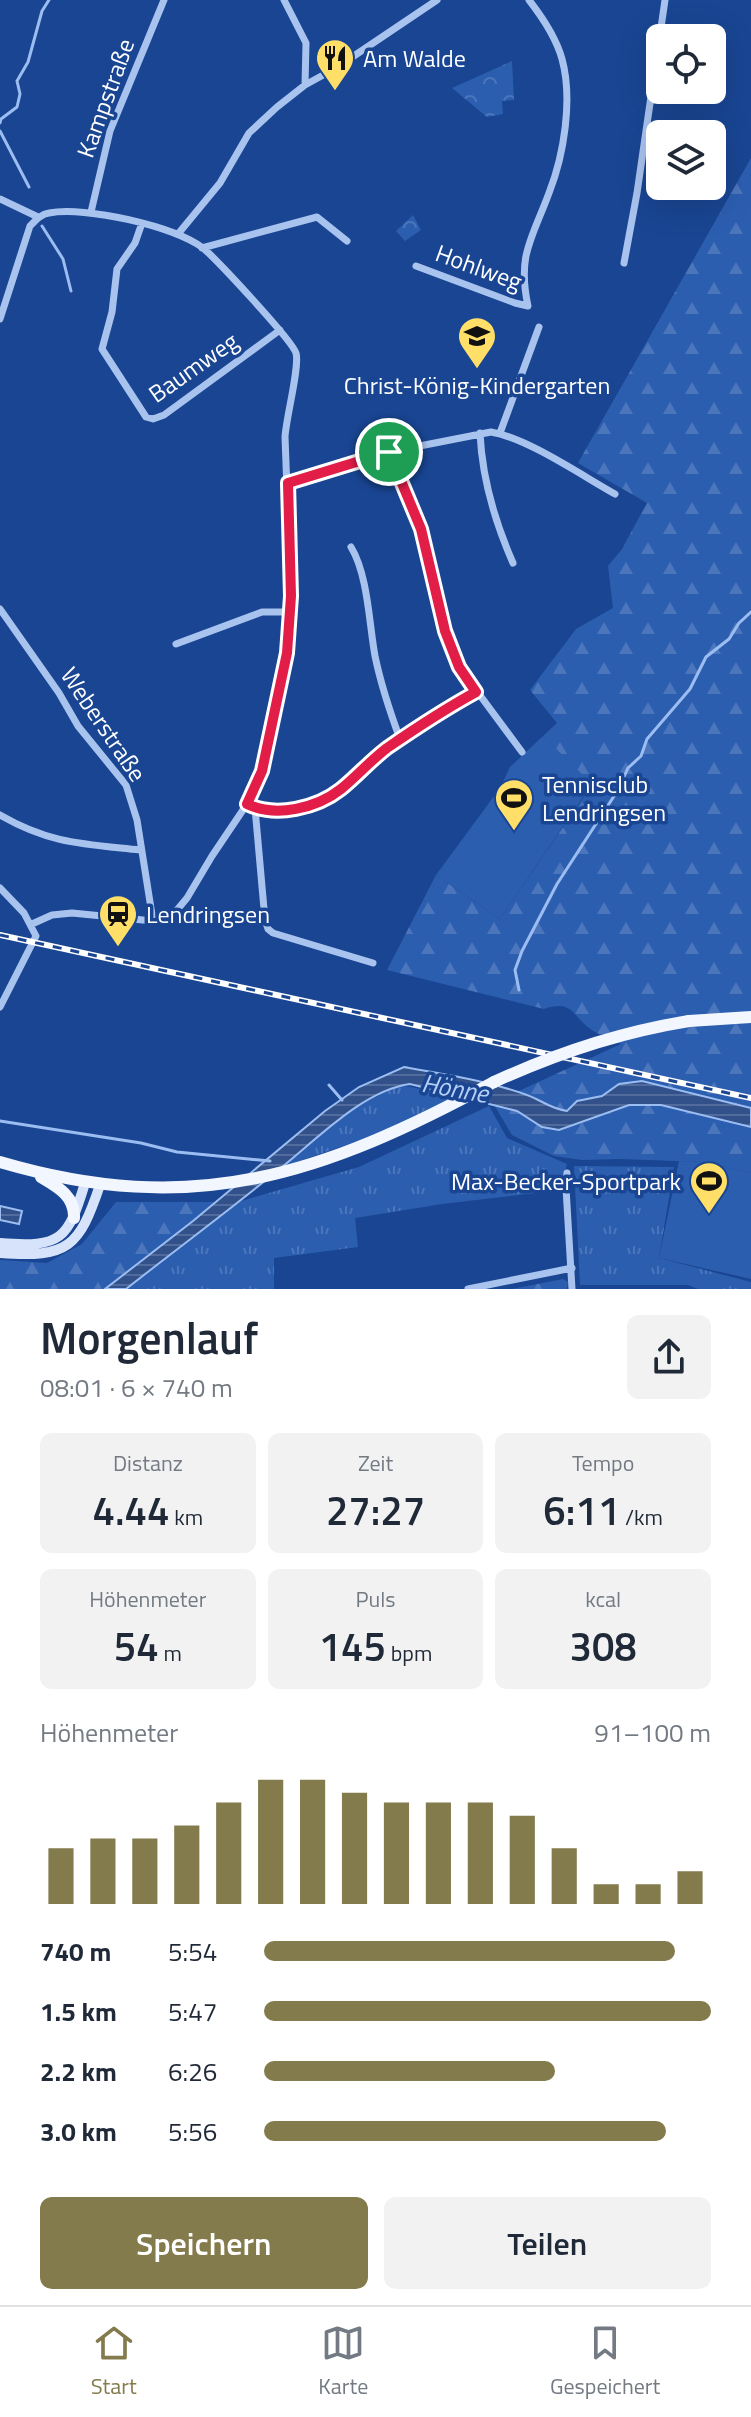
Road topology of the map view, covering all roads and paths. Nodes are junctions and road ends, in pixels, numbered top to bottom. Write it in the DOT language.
graph roads {
  1 [pos="164,0"];
  2 [pos="284,0"];
  3 [pos="437,0"];
  4 [pos="529,0"];
  5 [pos="665,0"];
  6 [pos="305,85"];
  7 [pos="0,199"];
  8 [pos="91,212"];
  9 [pos="38,217"];
  10 [pos="142,223"];
  11 [pos="178,234"];
  12 [pos="347,241"];
  13 [pos="202,248"];
  14 [pos="624,263"];
  15 [pos="416,266"];
  16 [pos="0,319"];
  17 [pos="539,327"];
  18 [pos="280,330"];
  19 [pos="480,433"];
  20 [pos="500,433"];
  21 [pos="389,452"];
  22 [pos="288,483"];
  23 [pos="615,494"];
  24 [pos="351,547"];
  25 [pos="513,563"];
  26 [pos="0,609"];
  27 [pos="291,612"];
  28 [pos="176,644"];
  29 [pos="476,692"];
  30 [pos="400,739"];
  31 [pos="522,752"];
  32 [pos="251,806"];
  33 [pos="0,815"];
  34 [pos="140,850"];
  35 [pos="0,888"];
  36 [pos="153,921"];
  37 [pos="32,924"];
  38 [pos="373,963"];
  39 [pos="0,1007"];
  40 [pos="751,1017"];
  41 [pos="0,1162"];
  42 [pos="31,1171"];
  43 [pos="567,1173"];
  44 [pos="85,1183"];
  45 [pos="100,1185"];
  46 [pos="74,1218"];
  47 [pos="0,1243"];
  48 [pos="0,1253"];
  49 [pos="572,1268"];
  50 [pos="468,1289"];
  51 [pos="572,1289"];
  1 -- 8 [label="street, Kampstraße"];
  2 -- 6 [label="street"];
  3 -- 6 [label="street"];
  4 -- 15 [label="street, Hohlweg"];
  5 -- 14 [label="street"];
  6 -- 11 [label="street"];
  7 -- 9 [label="street"];
  8 -- 9 [label="street"];
  8 -- 10 [label="street"];
  9 -- 16 [label="street"];
  10 -- 11 [label="street"];
  10 -- 18 [label="street, Baumweg"];
  11 -- 13 [label="street"];
  12 -- 13 [label="street"];
  13 -- 18 [label="street"];
  17 -- 20 [label="street"];
  18 -- 22 [label="street"];
  19 -- 20 [label="street"];
  19 -- 21 [label="street"];
  19 -- 25 [label="street"];
  20 -- 23 [label="street"];
  21 -- 22 [label="street"];
  21 -- 29 [label="street"];
  22 -- 27 [label="street"];
  24 -- 30 [label="street"];
  26 -- 34 [label="street, Weberstraße"];
  27 -- 28 [label="street"];
  27 -- 32 [label="street"];
  29 -- 30 [label="street"];
  29 -- 31 [label="street"];
  30 -- 32 [label="street"];
  32 -- 36 [label="street"];
  32 -- 38 [label="street"];
  33 -- 34 [label="street"];
  34 -- 36 [label="street, Weberstraße"];
  35 -- 37 [label="street"];
  36 -- 37 [label="street"];
  37 -- 39 [label="street"];
  40 -- 45 [label="main road, bridge"];
  41 -- 42 [label="main road"];
  42 -- 44 [label="main road"];
  42 -- 46 [label="main road"];
  43 -- 49 [label="street"];
  44 -- 45 [label="main road"];
  44 -- 46 [label="main road"];
  45 -- 48 [label="main road"];
  46 -- 47 [label="main road"];
  49 -- 50 [label="street"];
  49 -- 51 [label="street"];
}
